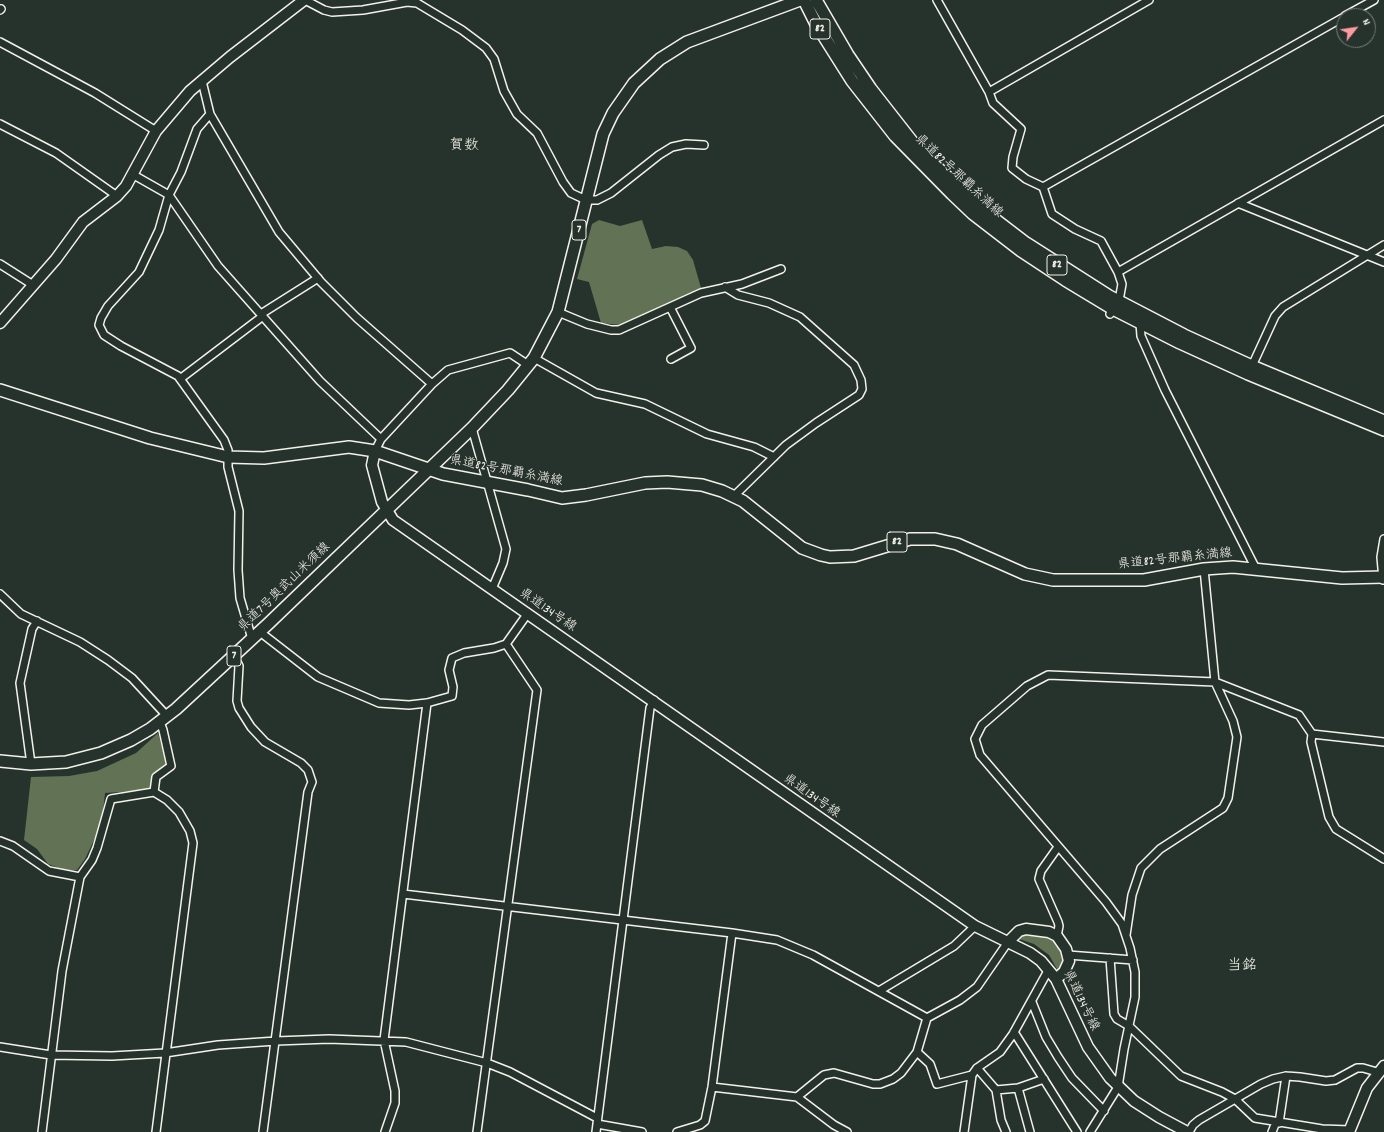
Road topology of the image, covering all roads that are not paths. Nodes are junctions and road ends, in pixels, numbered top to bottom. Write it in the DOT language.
graph roads {
  1 [pos="304,0"];
  2 [pos="400,0"];
  3 [pos="800,0"];
  4 [pos="804,0"];
  5 [pos="816,0"];
  6 [pos="937,0"];
  7 [pos="1150,0"];
  8 [pos="1374,0"];
  9 [pos="393,5"];
  10 [pos="1360,8"];
  11 [pos="1336,21"];
  12 [pos="0,42"];
  13 [pos="202,81"];
  14 [pos="989,92"];
  15 [pos="210,114"];
  16 [pos="1384,120"];
  17 [pos="0,124"];
  18 [pos="156,131"];
  19 [pos="704,145"];
  20 [pos="132,174"];
  21 [pos="1043,188"];
  22 [pos="169,195"];
  23 [pos="117,196"];
  24 [pos="586,200"];
  25 [pos="1238,203"];
  26 [pos="1384,245"];
  27 [pos="1366,255"];
  28 [pos="1384,262"];
  29 [pos="0,264"];
  30 [pos="781,269"];
  31 [pos="1118,272"];
  32 [pos="318,278"];
  33 [pos="33,285"];
  34 [pos="725,287"];
  35 [pos="670,307"];
  36 [pos="1113,308"];
  37 [pos="558,312"];
  38 [pos="262,315"];
  39 [pos="0,323"];
  40 [pos="1140,323"];
  41 [pos="671,359"];
  42 [pos="531,362"];
  43 [pos="1252,366"];
  44 [pos="180,379"];
  45 [pos="432,384"];
  46 [pos="0,390"];
  47 [pos="1384,421"];
  48 [pos="472,428"];
  49 [pos="1384,430"];
  50 [pos="381,439"];
  51 [pos="375,451"];
  52 [pos="774,457"];
  53 [pos="228,458"];
  54 [pos="428,470"];
  55 [pos="488,483"];
  56 [pos="734,496"];
  57 [pos="385,510"];
  58 [pos="1384,539"];
  59 [pos="1204,569"];
  60 [pos="1256,569"];
  61 [pos="1384,579"];
  62 [pos="492,589"];
  63 [pos="0,594"];
  64 [pos="528,613"];
  65 [pos="37,621"];
  66 [pos="256,635"];
  67 [pos="506,644"];
  68 [pos="234,656"];
  69 [pos="1215,682"];
  70 [pos="654,700"];
  71 [pos="427,703"];
  72 [pos="163,719"];
  73 [pos="1312,734"];
  74 [pos="1384,742"];
  75 [pos="0,761"];
  76 [pos="30,764"];
  77 [pos="154,792"];
  78 [pos="0,841"];
  79 [pos="1058,847"];
  80 [pos="1382,855"];
  81 [pos="80,877"];
  82 [pos="403,894"];
  83 [pos="509,906"];
  84 [pos="621,920"];
  85 [pos="975,926"];
  86 [pos="732,933"];
  87 [pos="1126,935"];
  88 [pos="1057,936"];
  89 [pos="1008,942"];
  90 [pos="1068,955"];
  91 [pos="1110,958"];
  92 [pos="1133,960"];
  93 [pos="1049,969"];
  94 [pos="1056,979"];
  95 [pos="879,991"];
  96 [pos="1032,1002"];
  97 [pos="927,1018"];
  98 [pos="1129,1026"];
  99 [pos="1014,1032"];
  100 [pos="384,1040"];
  101 [pos="276,1041"];
  102 [pos="0,1047"];
  103 [pos="917,1052"];
  104 [pos="165,1053"];
  105 [pos="51,1055"];
  106 [pos="487,1063"];
  107 [pos="977,1068"];
  108 [pos="1381,1069"];
  109 [pos="972,1075"];
  110 [pos="1286,1076"];
  111 [pos="1044,1079"];
  112 [pos="712,1087"];
  113 [pos="1118,1087"];
  114 [pos="1018,1088"];
  115 [pos="996,1090"];
  116 [pos="797,1098"];
  117 [pos="1235,1099"];
  118 [pos="1104,1111"];
  119 [pos="597,1121"];
  120 [pos="1278,1122"];
  121 [pos="843,1131"];
  122 [pos="1350,1131"];
  123 [pos="42,1132"];
  124 [pos="156,1132"];
  125 [pos="264,1132"];
  126 [pos="385,1132"];
  127 [pos="478,1132"];
  128 [pos="596,1132"];
  129 [pos="642,1132"];
  130 [pos="677,1132"];
  131 [pos="964,1132"];
  132 [pos="1006,1132"];
  133 [pos="1030,1132"];
  134 [pos="1077,1132"];
  135 [pos="1090,1132"];
  136 [pos="1188,1132"];
  137 [pos="1272,1132"];
  1 -- 9 [label="street"];
  1 -- 13 [label="main road"];
  2 -- 9 [label="street"];
  3 -- 24 [label="main road, 県道7号奥武山米須線 / 7"];
  4 -- 36 [label="main road, 県道82号那覇糸満線 / 82"];
  5 -- 36 [label="main road, 県道82号那覇糸満線 / 82"];
  6 -- 14 [label="street"];
  7 -- 14 [label="street"];
  8 -- 10 [label="street"];
  9 -- 24 [label="street"];
  11 -- 21 [label="street"];
  12 -- 18 [label="street"];
  13 -- 15 [label="street"];
  13 -- 18 [label="main road"];
  14 -- 21 [label="street"];
  15 -- 22 [label="street"];
  15 -- 32 [label="street"];
  16 -- 25 [label="street"];
  17 -- 23 [label="street"];
  18 -- 20 [label="main road"];
  19 -- 24 [label="street"];
  20 -- 22 [label="street"];
  20 -- 23 [label="main road"];
  21 -- 31 [label="street"];
  22 -- 38 [label="street"];
  22 -- 44 [label="street"];
  23 -- 33 [label="main road"];
  24 -- 37 [label="main road, 県道7号奥武山米須線 / 7"];
  25 -- 27 [label="street"];
  25 -- 31 [label="street"];
  26 -- 27 [label="street"];
  27 -- 28 [label="street"];
  27 -- 43 [label="street"];
  29 -- 33 [label="street"];
  30 -- 34 [label="street"];
  31 -- 36 [label="street"];
  32 -- 38 [label="street"];
  32 -- 45 [label="street"];
  33 -- 39 [label="main road"];
  34 -- 35 [label="street"];
  34 -- 52 [label="street"];
  35 -- 37 [label="street"];
  35 -- 41 [label="street"];
  36 -- 40 [label="main road, 県道82号那覇糸満線 / 82"];
  36 -- 43 [label="main road, 県道82号那覇糸満線 / 82"];
  37 -- 42 [label="main road, 県道7号奥武山米須線 / 7"];
  38 -- 44 [label="street"];
  38 -- 50 [label="street"];
  40 -- 49 [label="main road, 県道82号那覇糸満線 / 82"];
  40 -- 60 [label="street"];
  42 -- 45 [label="street"];
  42 -- 48 [label="main road, 県道7号奥武山米須線 / 7"];
  42 -- 52 [label="street"];
  43 -- 47 [label="main road, 県道82号那覇糸満線 / 82"];
  44 -- 53 [label="street"];
  45 -- 50 [label="street"];
  46 -- 53 [label="main road"];
  48 -- 54 [label="main road, 県道7号奥武山米須線 / 7"];
  48 -- 55 [label="street"];
  50 -- 51 [label="street"];
  51 -- 53 [label="main road"];
  51 -- 54 [label="main road"];
  51 -- 57 [label="main road"];
  52 -- 56 [label="street"];
  53 -- 66 [label="street"];
  54 -- 55 [label="main road, 県道82号那覇糸満線 / 82"];
  54 -- 57 [label="main road, 県道7号奥武山米須線 / 7"];
  55 -- 56 [label="main road, 県道82号那覇糸満線 / 82"];
  55 -- 62 [label="street"];
  56 -- 59 [label="main road, 県道82号那覇糸満線 / 82"];
  57 -- 62 [label="main road, 県道134号線"];
  57 -- 66 [label="main road, 県道7号奥武山米須線 / 7"];
  58 -- 61 [label="street"];
  59 -- 60 [label="main road, 県道82号那覇糸満線 / 82"];
  59 -- 69 [label="street"];
  60 -- 61 [label="main road, 県道82号那覇糸満線 / 82"];
  62 -- 64 [label="main road, 県道134号線"];
  63 -- 65 [label="street"];
  64 -- 67 [label="street"];
  64 -- 70 [label="main road, 県道134号線"];
  65 -- 72 [label="street"];
  65 -- 76 [label="street"];
  66 -- 68 [label="main road, 県道7号奥武山米須線 / 7"];
  66 -- 71 [label="street"];
  67 -- 71 [label="street"];
  67 -- 83 [label="street"];
  68 -- 72 [label="main road, 県道7号奥武山米須線 / 7"];
  68 -- 101 [label="street"];
  69 -- 73 [label="street"];
  69 -- 79 [label="street"];
  69 -- 87 [label="street"];
  70 -- 84 [label="street"];
  70 -- 85 [label="main road, 県道134号線"];
  71 -- 82 [label="street"];
  72 -- 76 [label="main road, 県道7号奥武山米須線 / 7"];
  72 -- 77 [label="street"];
  73 -- 74 [label="street"];
  73 -- 80 [label="street"];
  75 -- 76 [label="main road, 県道7号奥武山米須線 / 7"];
  77 -- 81 [label="street"];
  77 -- 104 [label="street"];
  78 -- 81 [label="street"];
  79 -- 87 [label="street"];
  79 -- 88 [label="street"];
  81 -- 105 [label="street"];
  82 -- 83 [label="street"];
  82 -- 100 [label="street"];
  83 -- 84 [label="street"];
  83 -- 106 [label="street"];
  84 -- 86 [label="street"];
  84 -- 119 [label="street"];
  85 -- 89 [label="main road, 県道134号線"];
  85 -- 95 [label="street"];
  86 -- 95 [label="street"];
  86 -- 112 [label="street"];
  87 -- 92 [label="street"];
  88 -- 89 [label="main road"];
  88 -- 90 [label="main road"];
  89 -- 93 [label="main road, 県道134号線"];
  89 -- 97 [label="street"];
  90 -- 91 [label="street"];
  90 -- 94 [label="main road"];
  91 -- 92 [label="street"];
  91 -- 98 [label="street"];
  92 -- 98 [label="street"];
  93 -- 94 [label="main road, 県道134号線"];
  93 -- 96 [label="street"];
  94 -- 113 [label="main road, 県道134号線"];
  95 -- 97 [label="street"];
  96 -- 99 [label="street"];
  96 -- 118 [label="street"];
  97 -- 103 [label="street"];
  98 -- 113 [label="street"];
  98 -- 117 [label="street"];
  99 -- 107 [label="street"];
  99 -- 111 [label="street"];
  100 -- 101 [label="street"];
  100 -- 106 [label="street"];
  100 -- 126 [label="street"];
  101 -- 104 [label="street"];
  101 -- 125 [label="street"];
  102 -- 105 [label="street"];
  103 -- 109 [label="street"];
  103 -- 116 [label="street"];
  104 -- 105 [label="street"];
  104 -- 124 [label="street"];
  105 -- 123 [label="street"];
  106 -- 119 [label="street"];
  106 -- 127 [label="street"];
  107 -- 109 [label="street"];
  107 -- 115 [label="street"];
  108 -- 110 [label="street"];
  108 -- 122 [label="main road"];
  109 -- 131 [label="street"];
  110 -- 117 [label="street"];
  110 -- 120 [label="street"];
  111 -- 114 [label="street"];
  111 -- 134 [label="street"];
  112 -- 116 [label="street"];
  112 -- 130 [label="street"];
  113 -- 118 [label="street"];
  113 -- 136 [label="main road, 県道134号線"];
  114 -- 115 [label="street"];
  114 -- 133 [label="street"];
  115 -- 132 [label="street"];
  116 -- 121 [label="street"];
  117 -- 120 [label="street"];
  117 -- 136 [label="street"];
  118 -- 135 [label="street"];
  119 -- 128 [label="street"];
  119 -- 129 [label="street"];
  120 -- 122 [label="street"];
  120 -- 137 [label="street"];
}
